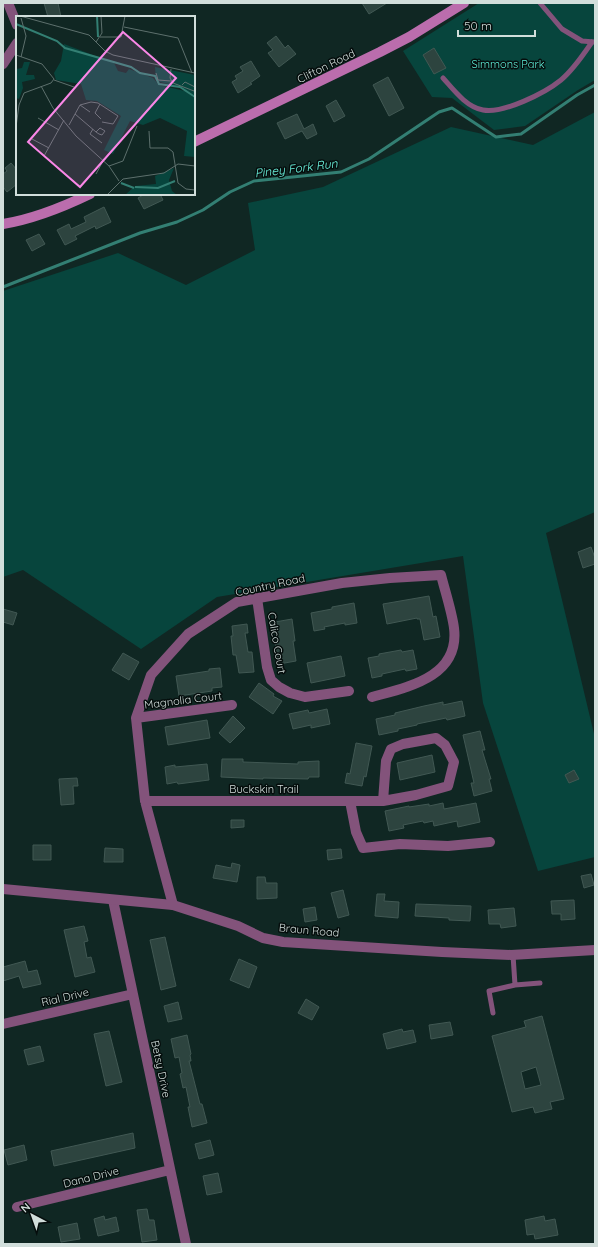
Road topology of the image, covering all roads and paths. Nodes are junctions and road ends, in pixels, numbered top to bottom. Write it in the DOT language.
graph roads {
  1 [pos="8,3"];
  2 [pos="464,3"];
  3 [pos="540,3"];
  4 [pos="16,23"];
  5 [pos="594,42"];
  6 [pos="16,44"];
  7 [pos="3,64"];
  8 [pos="443,78"];
  9 [pos="195,142"];
  10 [pos="88,195"];
  11 [pos="3,224"];
  12 [pos="257,598"];
  13 [pos="350,691"];
  14 [pos="372,697"];
  15 [pos="232,705"];
  16 [pos="136,718"];
  17 [pos="350,801"];
  18 [pos="384,801"];
  19 [pos="145,802"];
  20 [pos="490,842"];
  21 [pos="3,889"];
  22 [pos="113,900"];
  23 [pos="173,905"];
  24 [pos="595,950"];
  25 [pos="513,955"];
  26 [pos="540,983"];
  27 [pos="515,985"];
  28 [pos="133,994"];
  29 [pos="493,1013"];
  30 [pos="3,1024"];
  31 [pos="170,1170"];
  32 [pos="17,1207"];
  33 [pos="186,1244"];
  1 -- 4 [label="street"];
  2 -- 9 [label="main road, Clifton Road"];
  3 -- 5 [label="lane"];
  5 -- 8 [label="lane"];
  6 -- 7 [label="street"];
  10 -- 11 [label="main road"];
  12 -- 13 [label="street, Calico Court"];
  12 -- 14 [label="street, Country Road"];
  12 -- 16 [label="street, Country Road"];
  15 -- 16 [label="street, Magnolia Court"];
  16 -- 19 [label="street, Country Road"];
  17 -- 18 [label="street, Buckskin Trail"];
  17 -- 19 [label="street, Buckskin Trail"];
  17 -- 20 [label="street"];
  18 -- 18 [label="street, Buckskin Trail"];
  19 -- 23 [label="street, Country Road"];
  21 -- 22 [label="street, Braun Road"];
  22 -- 23 [label="street, Braun Road"];
  22 -- 28 [label="street, Betsy Drive"];
  23 -- 25 [label="street, Braun Road"];
  24 -- 25 [label="street, Braun Road"];
  25 -- 27 [label="lane"];
  26 -- 27 [label="lane"];
  27 -- 29 [label="lane"];
  28 -- 30 [label="street, Rial Drive"];
  28 -- 31 [label="street, Betsy Drive"];
  31 -- 32 [label="street, Dana Drive"];
  31 -- 33 [label="street, Betsy Drive"];
}
